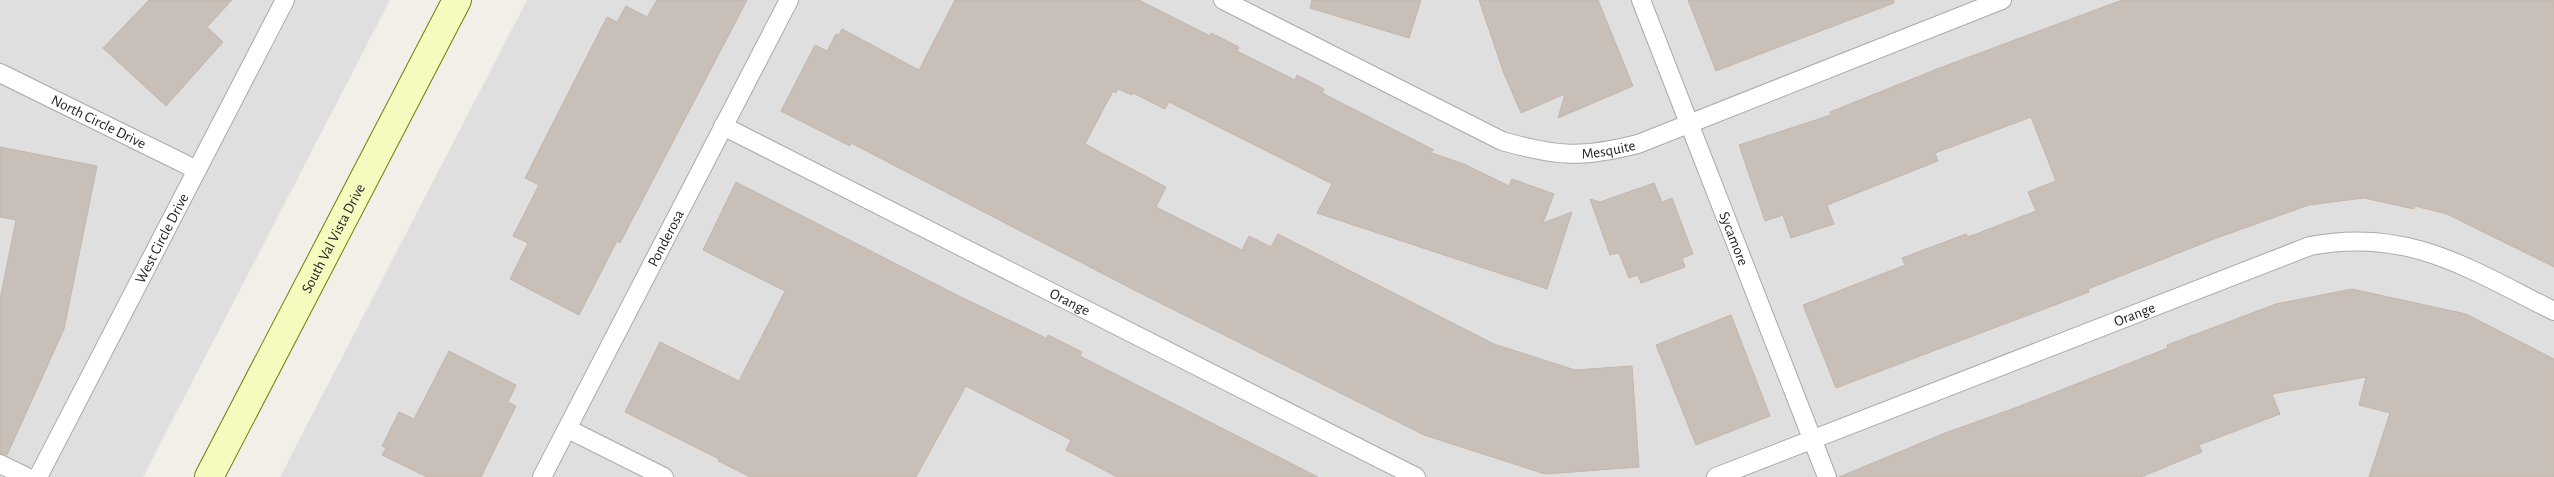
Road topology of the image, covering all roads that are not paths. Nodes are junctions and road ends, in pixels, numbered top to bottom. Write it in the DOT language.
graph roads {
  1 [pos="285,0"];
  2 [pos="457,0"];
  3 [pos="789,0"];
  4 [pos="1223,0"];
  5 [pos="1641,0"];
  6 [pos="2002,0"];
  7 [pos="0,73"];
  8 [pos="1690,123"];
  9 [pos="723,126"];
  10 [pos="197,170"];
  11 [pos="2554,312"];
  12 [pos="568,429"];
  13 [pos="1812,439"];
  14 [pos="0,464"];
  15 [pos="27,477"];
  16 [pos="38,477"];
  17 [pos="209,477"];
  18 [pos="542,477"];
  19 [pos="664,477"];
  20 [pos="1416,477"];
  21 [pos="1716,477"];
  22 [pos="1827,477"];
  1 -- 10 [label="lane, West Circle Drive"];
  2 -- 17 [label="main road, South Val Vista Drive"];
  3 -- 9 [label="lane, Ponderosa"];
  4 -- 8 [label="lane, Mesquite"];
  5 -- 8 [label="lane, Sycamore"];
  6 -- 8 [label="lane, Mesquite"];
  7 -- 10 [label="lane, North Circle Drive"];
  8 -- 13 [label="lane, Sycamore"];
  9 -- 12 [label="lane, Ponderosa"];
  9 -- 20 [label="lane, Orange"];
  10 -- 16 [label="lane, West Circle Drive"];
  11 -- 13 [label="lane, Orange"];
  12 -- 18 [label="lane, Ponderosa"];
  12 -- 19 [label="lane"];
  13 -- 21 [label="lane, Orange"];
  13 -- 22 [label="lane, Sycamore"];
  14 -- 15 [label="lane"];
}
